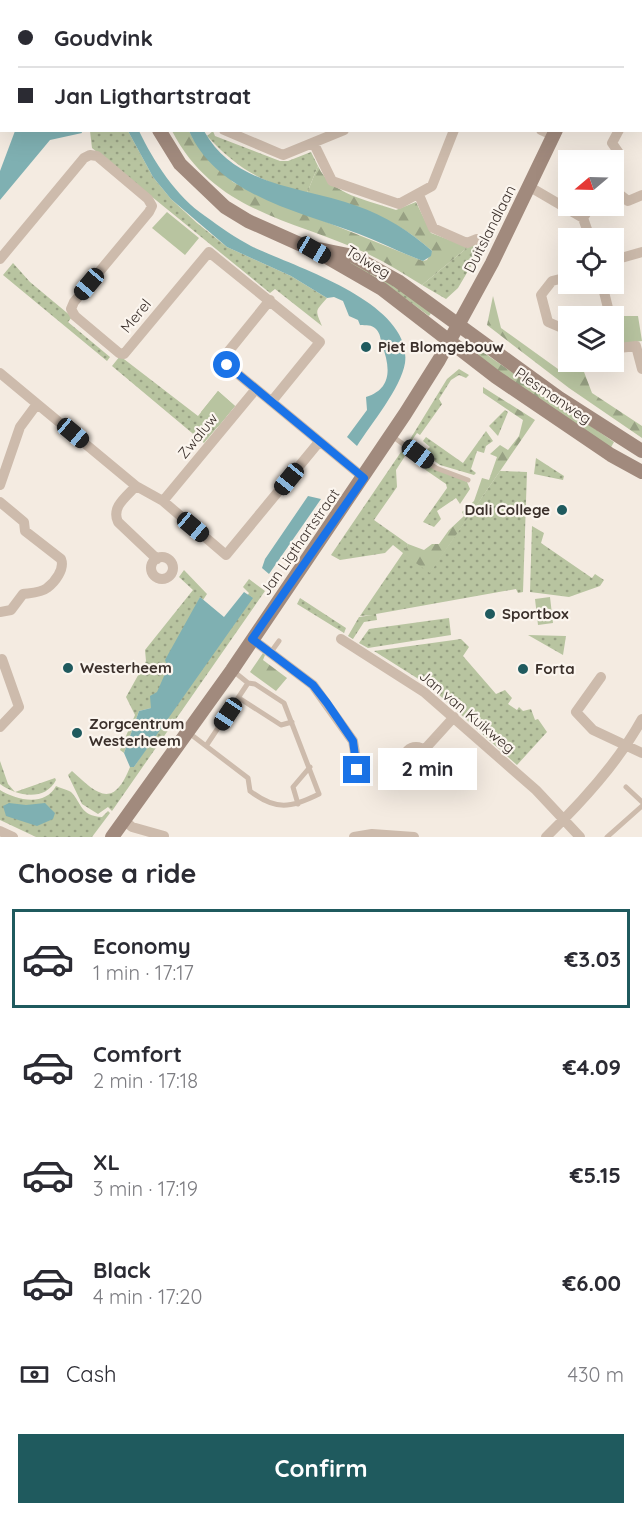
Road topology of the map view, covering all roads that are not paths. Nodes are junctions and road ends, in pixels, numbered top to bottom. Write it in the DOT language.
graph roads {
  1 [pos="160,132"];
  2 [pos="229,132"];
  3 [pos="340,132"];
  4 [pos="453,132"];
  5 [pos="550,132"];
  6 [pos="618,132"];
  7 [pos="314,144"];
  8 [pos="617,150"];
  9 [pos="531,187"];
  10 [pos="419,195"];
  11 [pos="642,195"];
  12 [pos="624,198"];
  13 [pos="583,218"];
  14 [pos="586,228"];
  15 [pos="477,239"];
  16 [pos="309,248"];
  17 [pos="642,252"];
  18 [pos="624,257"];
  19 [pos="0,259"];
  20 [pos="558,279"];
  21 [pos="270,300"];
  22 [pos="458,324"];
  23 [pos="558,326"];
  24 [pos="449,340"];
  25 [pos="639,345"];
  26 [pos="624,347"];
  27 [pos="642,369"];
  28 [pos="0,373"];
  29 [pos="256,389"];
  30 [pos="272,401"];
  31 [pos="37,405"];
  32 [pos="391,435"];
  33 [pos="622,439"];
  34 [pos="319,442"];
  35 [pos="642,451"];
  36 [pos="611,455"];
  37 [pos="642,472"];
  38 [pos="364,478"];
  39 [pos="468,480"];
  40 [pos="0,485"];
  41 [pos="135,486"];
  42 [pos="163,501"];
  43 [pos="0,502"];
  44 [pos="157,559"];
  45 [pos="0,612"];
  46 [pos="252,639"];
  47 [pos="340,639"];
  48 [pos="279,641"];
  49 [pos="270,654"];
  50 [pos="2,659"];
  51 [pos="231,670"];
  52 [pos="601,677"];
  53 [pos="248,683"];
  54 [pos="239,698"];
  55 [pos="454,717"];
  56 [pos="642,719"];
  57 [pos="292,722"];
  58 [pos="0,727"];
  59 [pos="187,732"];
  60 [pos="206,746"];
  61 [pos="628,746"];
  62 [pos="424,750"];
  63 [pos="642,753"];
  64 [pos="310,767"];
  65 [pos="350,779"];
  66 [pos="626,787"];
  67 [pos="642,802"];
  68 [pos="298,804"];
  69 [pos="642,806"];
  70 [pos="565,818"];
  71 [pos="125,821"];
  72 [pos="0,831"];
  73 [pos="164,836"];
  74 [pos="13,837"];
  75 [pos="112,837"];
  76 [pos="354,837"];
  77 [pos="414,837"];
  78 [pos="546,837"];
  79 [pos="580,837"];
  80 [pos="607,837"];
  1 -- 16 [label="main road, Tolweg"];
  2 -- 7 [label="street"];
  3 -- 7 [label="street"];
  4 -- 10 [label="street"];
  5 -- 9 [label="main road, Duitslandlaan"];
  6 -- 8 [label="street"];
  7 -- 10 [label="street"];
  9 -- 13 [label="street"];
  9 -- 22 [label="main road, Duitslandlaan"];
  10 -- 15 [label="street"];
  11 -- 12 [label="street"];
  13 -- 14 [label="street"];
  16 -- 22 [label="main road, Tolweg"];
  16 -- 24 [label="main road, Tolweg"];
  17 -- 18 [label="street"];
  19 -- 21 [label="street, Merel"];
  20 -- 23 [label="street"];
  21 -- 29 [label="street"];
  21 -- 30 [label="street, Merel"];
  22 -- 24 [label="main road, Duitslandlaan"];
  22 -- 33 [label="main road, Plesmanweg"];
  24 -- 32 [label="main road, Jan Ligthartstraat"];
  24 -- 36 [label="main road, Plesmanweg"];
  25 -- 26 [label="street"];
  25 -- 27 [label="street"];
  28 -- 31 [label="street"];
  29 -- 30 [label="street"];
  29 -- 42 [label="street, Zwaluw"];
  30 -- 34 [label="street"];
  31 -- 40 [label="street"];
  31 -- 41 [label="street"];
  32 -- 38 [label="main road, Jan Ligthartstraat"];
  32 -- 39 [label="lane"];
  33 -- 35 [label="main road, Plesmanweg"];
  33 -- 36 [label="main road"];
  34 -- 38 [label="street"];
  34 -- 42 [label="street"];
  36 -- 37 [label="main road, Plesmanweg"];
  38 -- 46 [label="main road, Jan Ligthartstraat"];
  41 -- 42 [label="street"];
  41 -- 44 [label="street"];
  43 -- 45 [label="street"];
  46 -- 49 [label="street"];
  46 -- 51 [label="main road, Jan Ligthartstraat"];
  47 -- 55 [label="street, Jan van Kuikweg"];
  48 -- 49 [label="lane"];
  49 -- 65 [label="street"];
  50 -- 58 [label="street"];
  51 -- 53 [label="lane"];
  51 -- 59 [label="main road, Jan Ligthartstraat"];
  52 -- 61 [label="street"];
  53 -- 54 [label="lane"];
  53 -- 57 [label="lane"];
  54 -- 57 [label="lane"];
  54 -- 60 [label="lane"];
  55 -- 62 [label="street"];
  55 -- 70 [label="street, Jan van Kuikweg"];
  56 -- 61 [label="street"];
  57 -- 64 [label="lane"];
  59 -- 60 [label="lane"];
  59 -- 71 [label="main road, Jan Ligthartstraat"];
  60 -- 68 [label="lane"];
  61 -- 63 [label="street"];
  61 -- 70 [label="street"];
  64 -- 68 [label="lane"];
  64 -- 68 [label="lane"];
  66 -- 67 [label="lane"];
  69 -- 80 [label="lane"];
  70 -- 78 [label="street"];
  70 -- 79 [label="street, Jan van Kuikweg"];
  71 -- 73 [label="street"];
  71 -- 75 [label="main road, Jan Ligthartstraat"];
  72 -- 74 [label="street"];
  76 -- 77 [label="street"];
}
